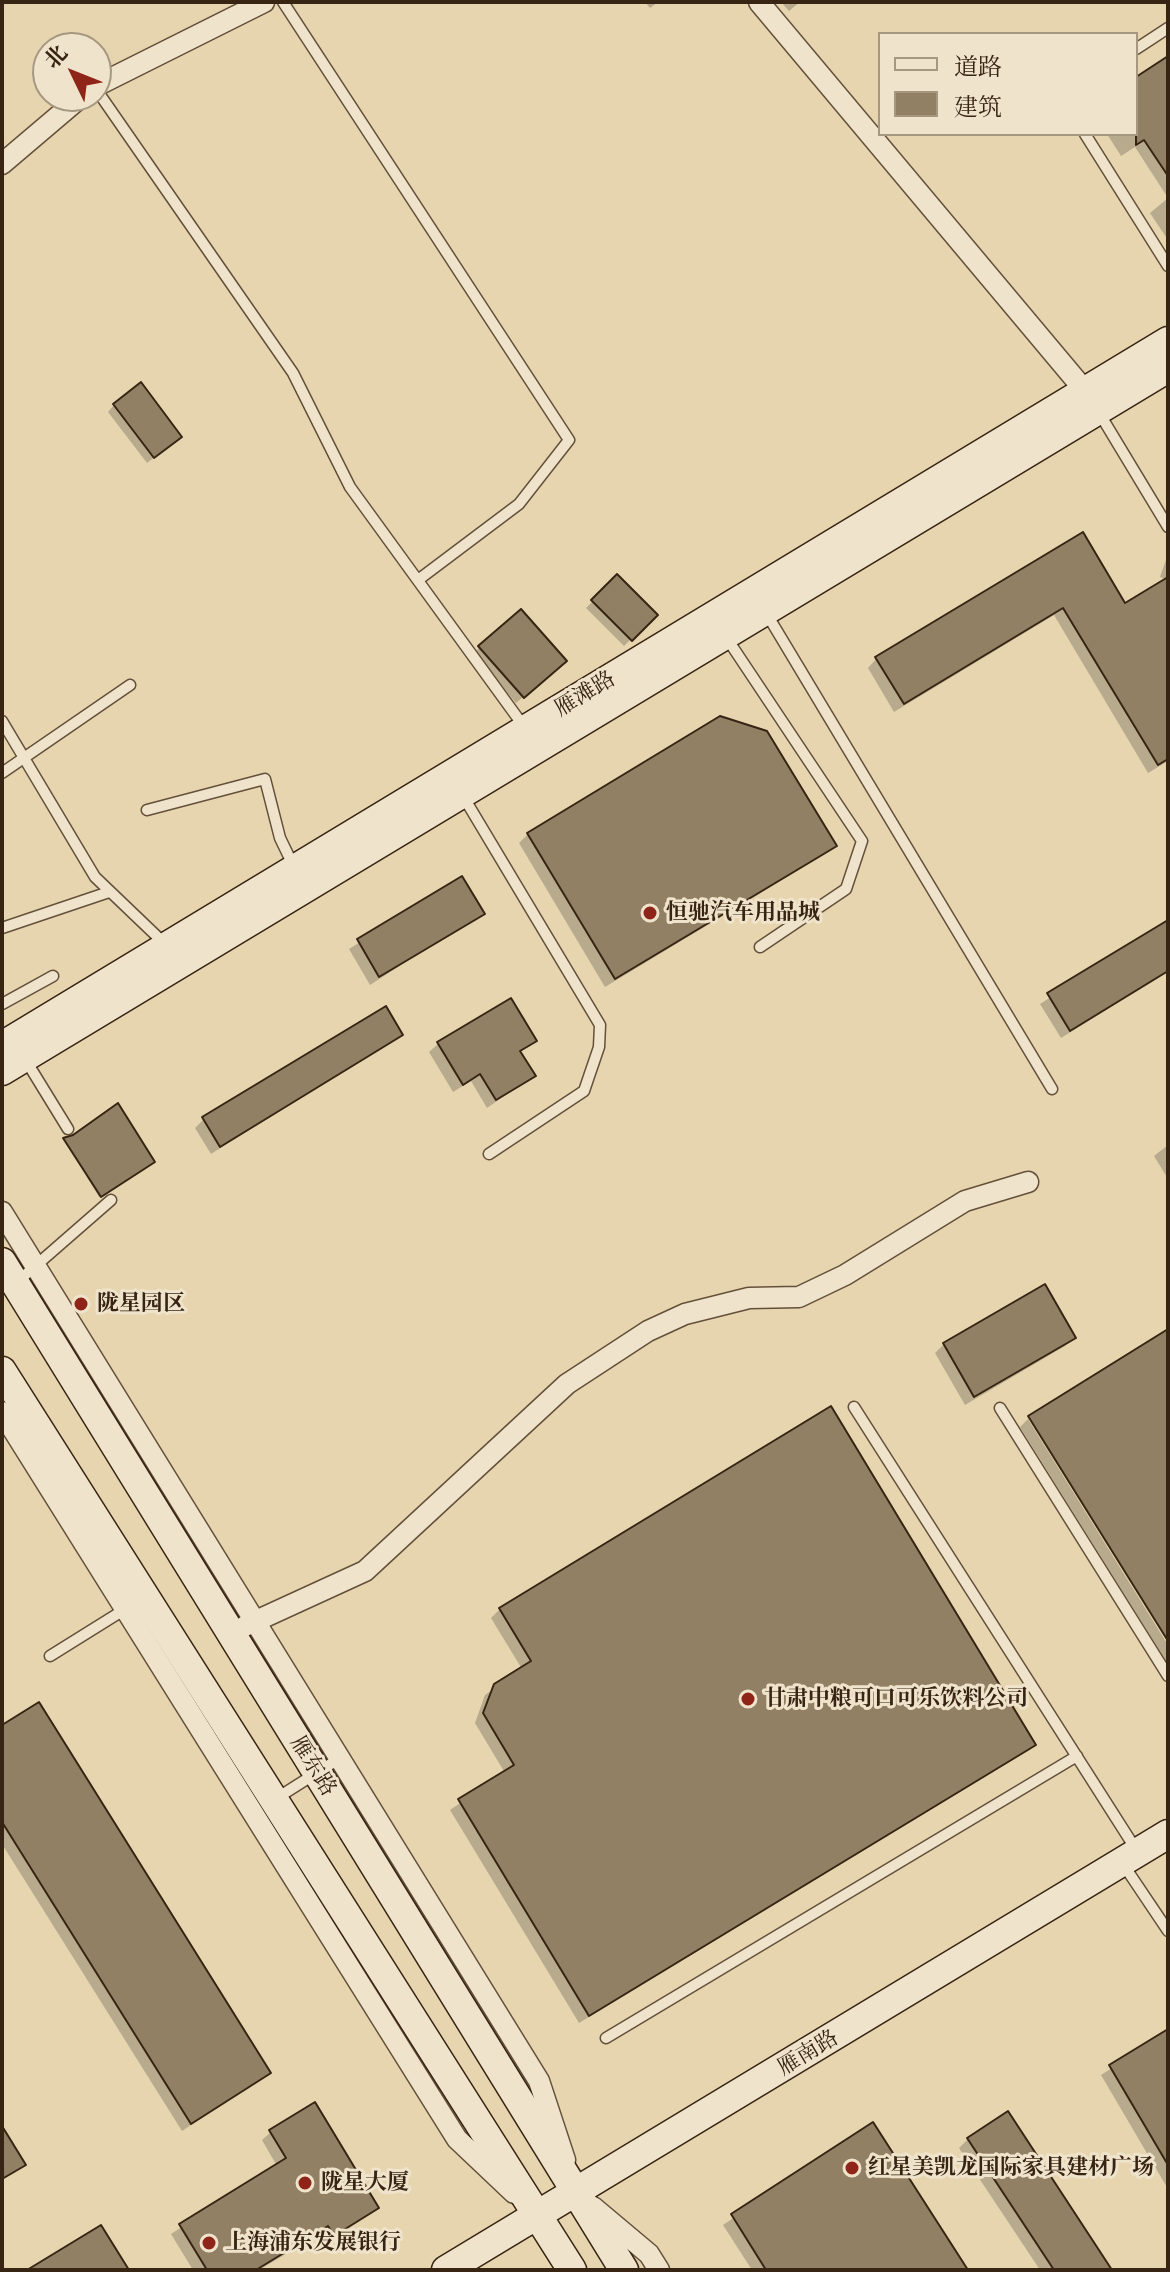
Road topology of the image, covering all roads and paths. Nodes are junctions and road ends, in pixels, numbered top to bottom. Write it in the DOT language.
graph roads {
  1 [pos="264,2"];
  2 [pos="283,2"];
  3 [pos="759,2"];
  4 [pos="1168,28"];
  5 [pos="1138,48"];
  6 [pos="112,80"];
  7 [pos="112,111"];
  8 [pos="63,112"];
  9 [pos="1086,136"];
  10 [pos="2,164"];
  11 [pos="1168,266"];
  12 [pos="1168,341"];
  13 [pos="1168,368"];
  14 [pos="1092,402"];
  15 [pos="1168,527"];
  16 [pos="418,580"];
  17 [pos="760,602"];
  18 [pos="725,636"];
  19 [pos="130,685"];
  20 [pos="2,721"];
  21 [pos="526,730"];
  22 [pos="25,759"];
  23 [pos="2,773"];
  24 [pos="461,795"];
  25 [pos="147,810"];
  26 [pos="295,869"];
  27 [pos="109,892"];
  28 [pos="2,928"];
  29 [pos="167,946"];
  30 [pos="760,947"];
  31 [pos="53,976"];
  32 [pos="2,1004"];
  33 [pos="9,1058"];
  34 [pos="1052,1089"];
  35 [pos="68,1129"];
  36 [pos="489,1154"];
  37 [pos="1028,1182"];
  38 [pos="111,1200"];
  39 [pos="2,1212"];
  40 [pos="18,1270"];
  41 [pos="2,1371"];
  42 [pos="854,1407"];
  43 [pos="1000,1408"];
  44 [pos="2,1412"];
  45 [pos="135,1603"];
  46 [pos="243,1627"];
  47 [pos="50,1656"];
  48 [pos="1168,1676"];
  49 [pos="1077,1756"];
  50 [pos="328,1765"];
  51 [pos="275,1800"];
  52 [pos="1168,1834"];
  53 [pos="1130,1857"];
  54 [pos="1168,1931"];
  55 [pos="606,2038"];
  56 [pos="577,2193"];
  57 [pos="538,2215"];
  58 [pos="446,2270"];
  59 [pos="557,2270"];
  60 [pos="572,2270"];
  61 [pos="624,2270"];
  62 [pos="659,2270"];
  1 -- 6 [label="street"];
  2 -- 16 [label="lane"];
  3 -- 14 [label="street"];
  4 -- 5 [label="lane"];
  7 -- 16 [label="lane"];
  8 -- 10 [label="street"];
  9 -- 11 [label="lane"];
  12 -- 14 [label="main road, 雁滩路"];
  13 -- 14 [label="main road, 雁滩路"];
  14 -- 15 [label="lane"];
  14 -- 17 [label="main road, 雁滩路"];
  16 -- 21 [label="lane"];
  17 -- 18 [label="main road, 雁滩路"];
  17 -- 21 [label="main road, 雁滩路"];
  17 -- 34 [label="lane"];
  18 -- 24 [label="main road, 雁滩路"];
  18 -- 30 [label="lane"];
  19 -- 22 [label="lane"];
  20 -- 22 [label="lane"];
  21 -- 26 [label="main road, 雁滩路"];
  22 -- 23 [label="lane"];
  22 -- 27 [label="lane"];
  24 -- 33 [label="main road, 雁滩路"];
  24 -- 36 [label="lane"];
  25 -- 26 [label="lane"];
  26 -- 29 [label="main road, 雁滩路"];
  27 -- 28 [label="lane"];
  27 -- 29 [label="lane"];
  29 -- 33 [label="main road, 雁滩路"];
  31 -- 32 [label="lane"];
  33 -- 35 [label="lane"];
  37 -- 46 [label="street"];
  38 -- 40 [label="lane"];
  39 -- 40 [label="street"];
  40 -- 46 [label="main road, 雁东路"];
  41 -- 45 [label="main road"];
  42 -- 49 [label="lane"];
  43 -- 48 [label="lane"];
  44 -- 45 [label="street"];
  45 -- 47 [label="lane"];
  45 -- 51 [label="main road"];
  45 -- 57 [label="street"];
  46 -- 50 [label="main road, 雁东路"];
  49 -- 53 [label="lane"];
  49 -- 55 [label="lane"];
  50 -- 51 [label="lane"];
  50 -- 56 [label="main road, 雁东路"];
  51 -- 57 [label="main road"];
  52 -- 53 [label="main road, 雁南路"];
  53 -- 54 [label="lane"];
  53 -- 56 [label="main road, 雁南路"];
  56 -- 57 [label="main road, 雁南路"];
  56 -- 61 [label="main road, 雁东路"];
  56 -- 62 [label="street"];
  57 -- 58 [label="main road, 雁南路"];
  57 -- 59 [label="street"];
  57 -- 60 [label="main road"];
}
